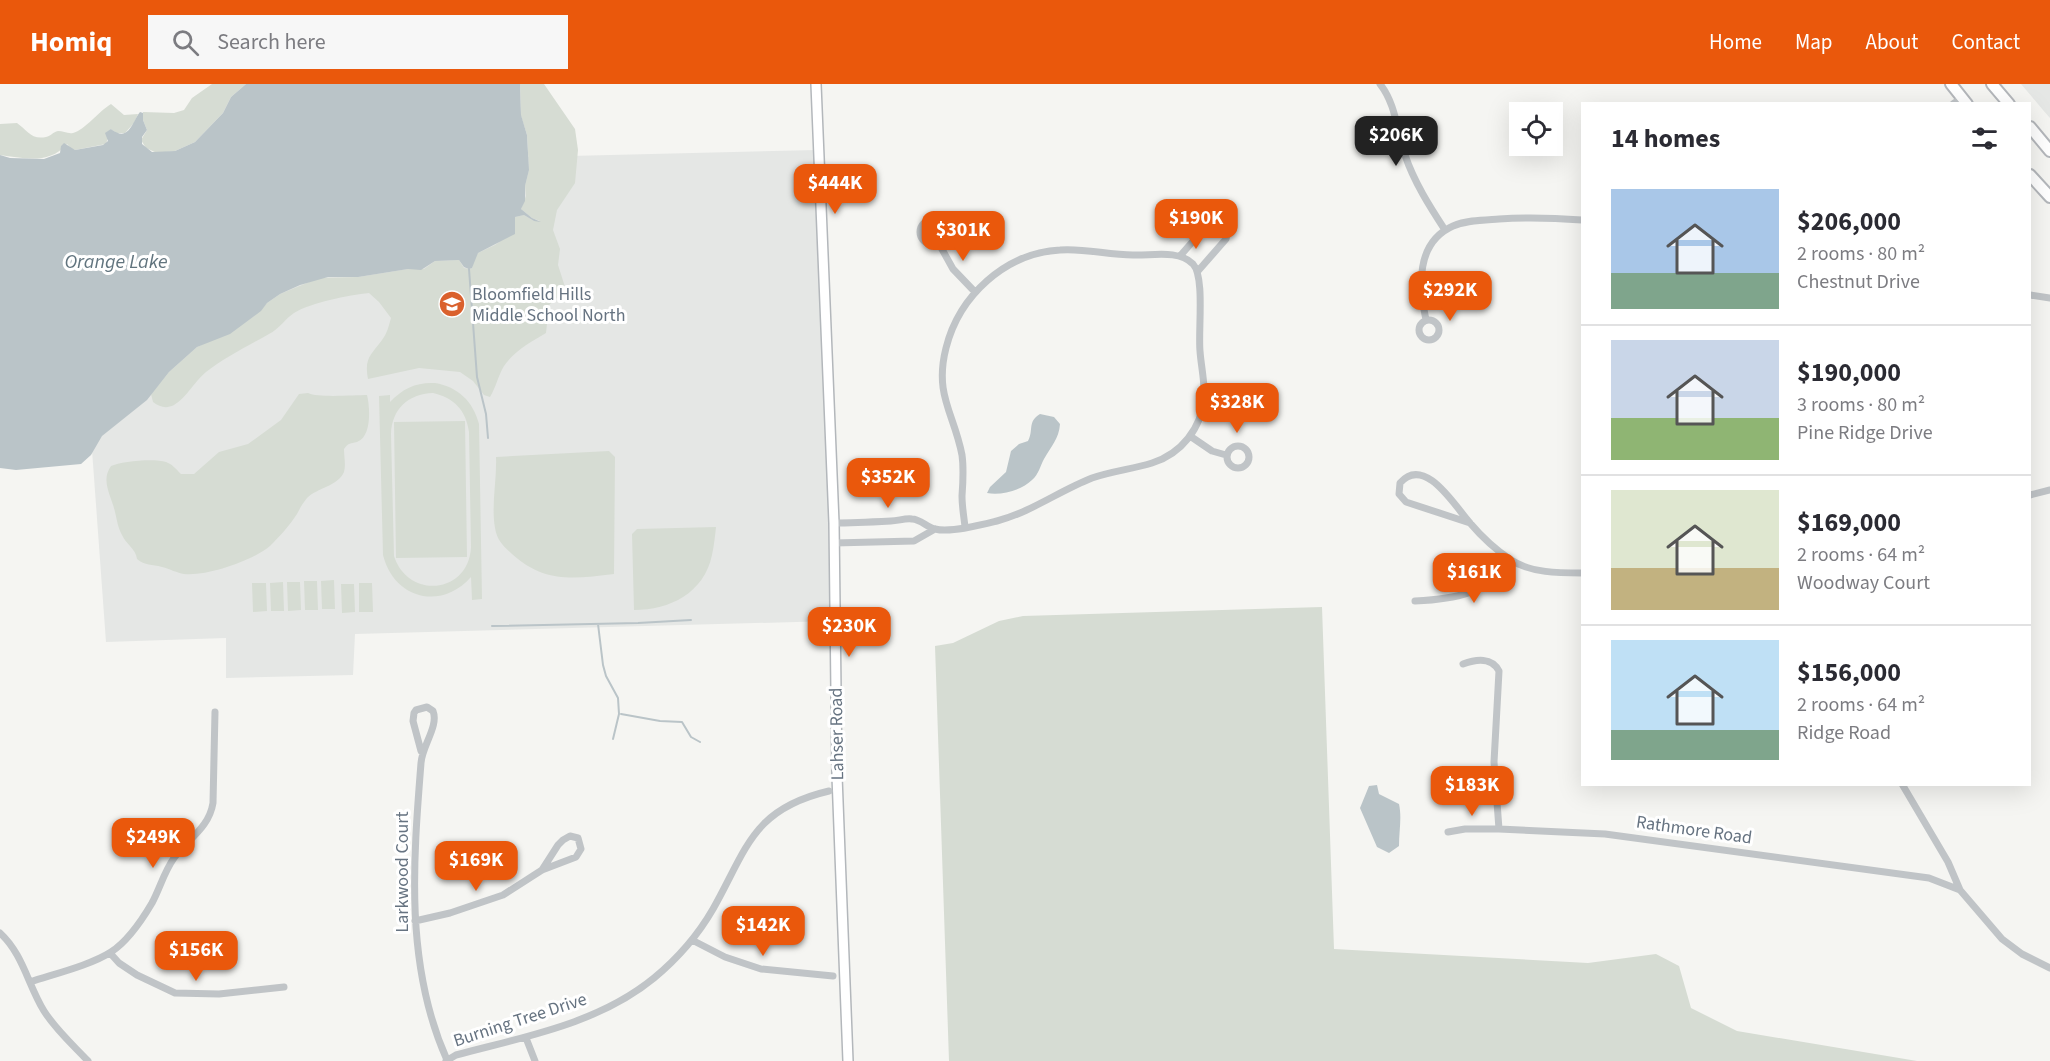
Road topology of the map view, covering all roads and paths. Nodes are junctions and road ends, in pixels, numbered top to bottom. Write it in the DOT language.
graph roads {
  1 [pos="816,84"];
  2 [pos="1380,84"];
  3 [pos="1951,84"];
  4 [pos="1992,84"];
  5 [pos="1961,102"];
  6 [pos="2007,102"];
  7 [pos="2031,128"];
  8 [pos="2050,151"];
  9 [pos="2031,176"];
  10 [pos="2050,197"];
  11 [pos="1581,220"];
  12 [pos="1445,230"];
  13 [pos="938,242"];
  14 [pos="1180,256"];
  15 [pos="1198,271"];
  16 [pos="975,292"];
  17 [pos="2031,295"];
  18 [pos="2050,298"];
  19 [pos="1426,320"];
  20 [pos="1190,436"];
  21 [pos="1226,455"];
  22 [pos="2050,490"];
  23 [pos="2031,495"];
  24 [pos="834,523"];
  25 [pos="1470,523"];
  26 [pos="965,527"];
  27 [pos="935,529"];
  28 [pos="834,543"];
  29 [pos="1511,560"];
  30 [pos="1581,573"];
  31 [pos="1415,601"];
  32 [pos="1463,664"];
  33 [pos="215,712"];
  34 [pos="421,751"];
  35 [pos="1903,786"];
  36 [pos="829,791"];
  37 [pos="1499,829"];
  38 [pos="1448,832"];
  39 [pos="542,870"];
  40 [pos="1960,890"];
  41 [pos="415,921"];
  42 [pos="0,933"];
  43 [pos="692,940"];
  44 [pos="110,953"];
  45 [pos="2050,968"];
  46 [pos="833,976"];
  47 [pos="30,982"];
  48 [pos="284,987"];
  49 [pos="526,1038"];
  50 [pos="88,1061"];
  51 [pos="447,1061"];
  52 [pos="535,1061"];
  53 [pos="848,1061"];
  1 -- 24 [label="street, Lahser Road"];
  2 -- 12 [label="street"];
  3 -- 5 [label="main road"];
  4 -- 6 [label="main road"];
  7 -- 8 [label="main road"];
  9 -- 10 [label="main road"];
  11 -- 12 [label="street"];
  12 -- 19 [label="street"];
  13 -- 16 [label="street"];
  14 -- 15 [label="street"];
  14 -- 15 [label="street"];
  14 -- 16 [label="street"];
  15 -- 20 [label="street"];
  16 -- 26 [label="street"];
  17 -- 18 [label="street"];
  20 -- 21 [label="street"];
  20 -- 26 [label="street"];
  22 -- 23 [label="street"];
  24 -- 27 [label="street"];
  24 -- 28 [label="street, Lahser Road"];
  25 -- 25 [label="street"];
  25 -- 29 [label="street"];
  26 -- 27 [label="street"];
  27 -- 28 [label="street"];
  28 -- 53 [label="street, Lahser Road"];
  29 -- 30 [label="street"];
  29 -- 31 [label="street"];
  32 -- 37 [label="street"];
  33 -- 44 [label="street"];
  34 -- 34 [label="street, Larkwood Court"];
  34 -- 41 [label="street, Larkwood Court"];
  35 -- 40 [label="street"];
  36 -- 43 [label="street, Burning Tree Drive"];
  37 -- 38 [label="street, Rathmore Road"];
  37 -- 40 [label="street, Rathmore Road"];
  39 -- 39 [label="street"];
  39 -- 41 [label="street"];
  40 -- 45 [label="street"];
  41 -- 51 [label="street, Larkwood Court"];
  42 -- 47 [label="street"];
  43 -- 46 [label="street"];
  43 -- 49 [label="street, Burning Tree Drive"];
  44 -- 47 [label="street"];
  44 -- 48 [label="street"];
  47 -- 50 [label="street"];
  49 -- 51 [label="street, Burning Tree Drive"];
  49 -- 52 [label="street"];
}
